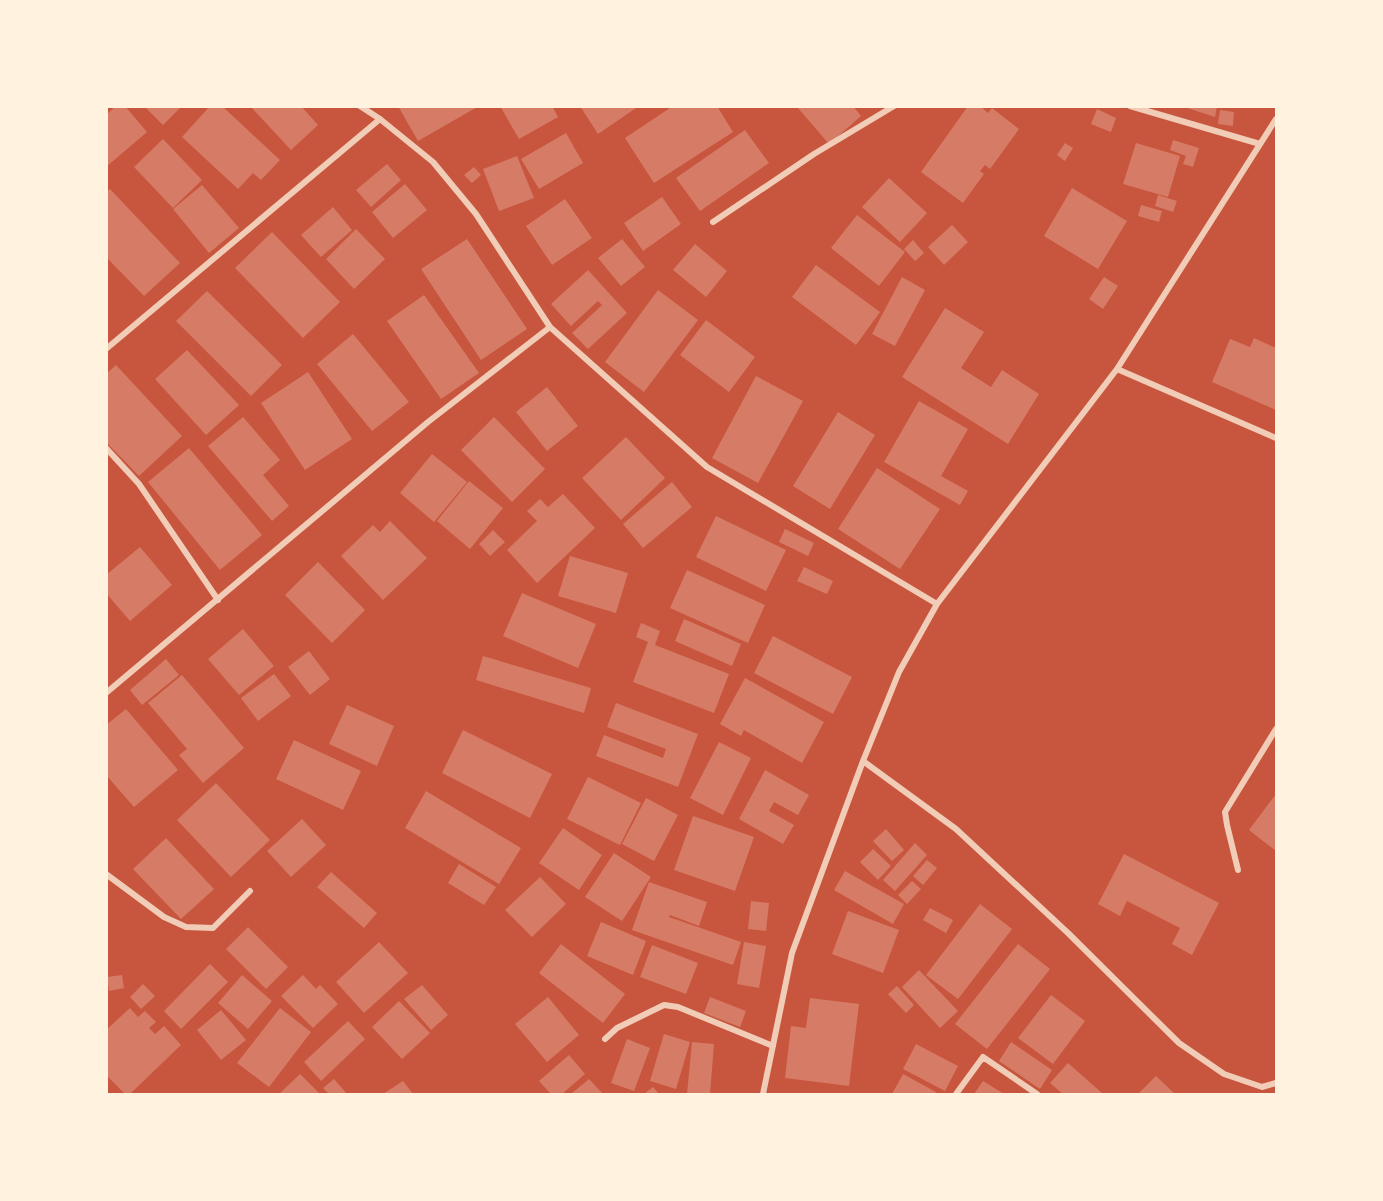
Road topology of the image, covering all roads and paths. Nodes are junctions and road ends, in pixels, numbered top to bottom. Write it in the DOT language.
graph roads {
  1 [pos="360,106"];
  2 [pos="894,106"];
  3 [pos="1130,106"];
  4 [pos="380,119"];
  5 [pos="1276,119"];
  6 [pos="1260,144"];
  7 [pos="713,222"];
  8 [pos="550,327"];
  9 [pos="106,349"];
  10 [pos="1118,369"];
  11 [pos="1276,438"];
  12 [pos="106,448"];
  13 [pos="218,600"];
  14 [pos="937,604"];
  15 [pos="106,693"];
  16 [pos="1276,729"];
  17 [pos="863,761"];
  18 [pos="1238,870"];
  19 [pos="106,874"];
  20 [pos="250,891"];
  21 [pos="605,1039"];
  22 [pos="773,1046"];
  23 [pos="1276,1083"];
  24 [pos="763,1095"];
  25 [pos="956,1095"];
  26 [pos="1037,1095"];
  1 -- 4 [label="street"];
  2 -- 7 [label="street"];
  3 -- 6 [label="street"];
  4 -- 8 [label="street"];
  4 -- 9 [label="street"];
  5 -- 6 [label="street"];
  6 -- 10 [label="street"];
  8 -- 13 [label="street"];
  8 -- 14 [label="street"];
  10 -- 11 [label="street"];
  10 -- 14 [label="street"];
  12 -- 13 [label="street"];
  13 -- 15 [label="street"];
  14 -- 17 [label="street"];
  16 -- 18 [label="street"];
  17 -- 22 [label="street"];
  17 -- 23 [label="street"];
  19 -- 20 [label="street"];
  21 -- 22 [label="street"];
  22 -- 24 [label="street"];
  25 -- 26 [label="street"];
}
